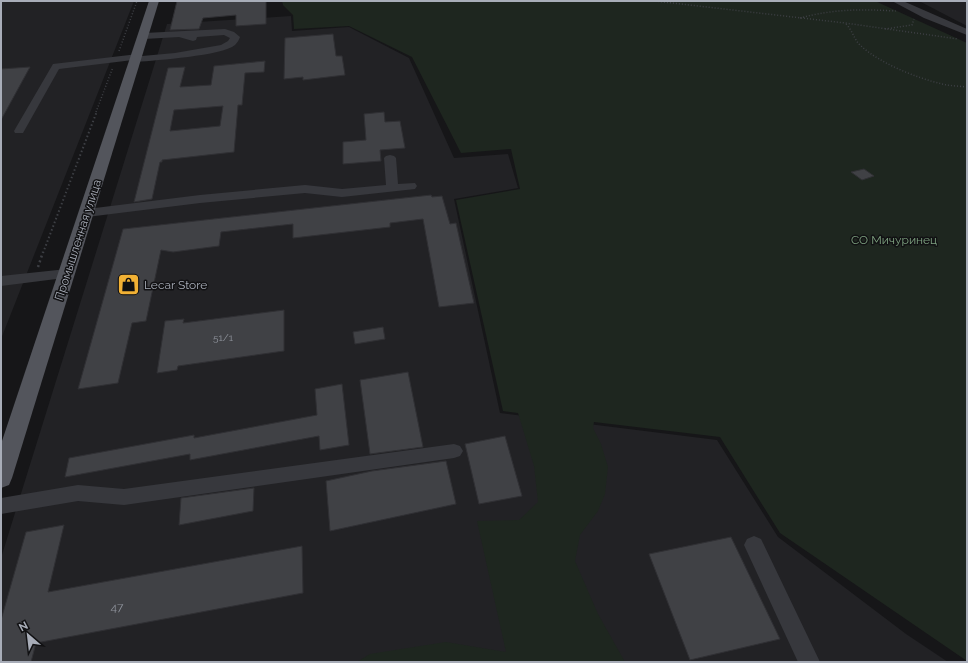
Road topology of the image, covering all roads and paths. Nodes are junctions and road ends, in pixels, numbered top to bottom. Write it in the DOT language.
graph roads {
  1 [pos="137,1"];
  2 [pos="154,1"];
  3 [pos="656,1"];
  4 [pos="896,1"];
  5 [pos="913,8"];
  6 [pos="798,19"];
  7 [pos="845,23"];
  8 [pos="879,29"];
  9 [pos="967,32"];
  10 [pos="184,35"];
  11 [pos="144,36"];
  12 [pos="959,39"];
  13 [pos="187,54"];
  14 [pos="137,58"];
  15 [pos="116,59"];
  16 [pos="967,87"];
  17 [pos="19,132"];
  18 [pos="390,158"];
  19 [pos="411,186"];
  20 [pos="392,188"];
  21 [pos="87,213"];
  22 [pos="67,274"];
  23 [pos="34,277"];
  24 [pos="1,281"];
  25 [pos="454,451"];
  26 [pos="1,478"];
  27 [pos="1,506"];
  28 [pos="754,545"];
  29 [pos="809,662"];
  1 -- 15 [label="path"];
  2 -- 11 [label="main road, Промышленная улица"];
  3 -- 6 [label="path"];
  4 -- 5 [label="lane"];
  5 -- 6 [label="path"];
  5 -- 8 [label="path"];
  5 -- 9 [label="lane"];
  6 -- 7 [label="path"];
  7 -- 8 [label="path"];
  7 -- 16 [label="path"];
  8 -- 12 [label="path"];
  10 -- 11 [label="lane"];
  10 -- 13 [label="lane"];
  10 -- 13 [label="lane"];
  11 -- 14 [label="main road, Промышленная улица"];
  13 -- 14 [label="lane"];
  14 -- 15 [label="lane"];
  14 -- 21 [label="main road, Промышленная улица"];
  15 -- 17 [label="lane"];
  15 -- 23 [label="path"];
  18 -- 20 [label="lane"];
  19 -- 20 [label="lane"];
  20 -- 21 [label="lane"];
  21 -- 22 [label="main road, Промышленная улица"];
  22 -- 23 [label="lane"];
  22 -- 26 [label="main road, Промышленная улица"];
  23 -- 24 [label="lane"];
  25 -- 27 [label="lane"];
  28 -- 29 [label="lane"];
}
